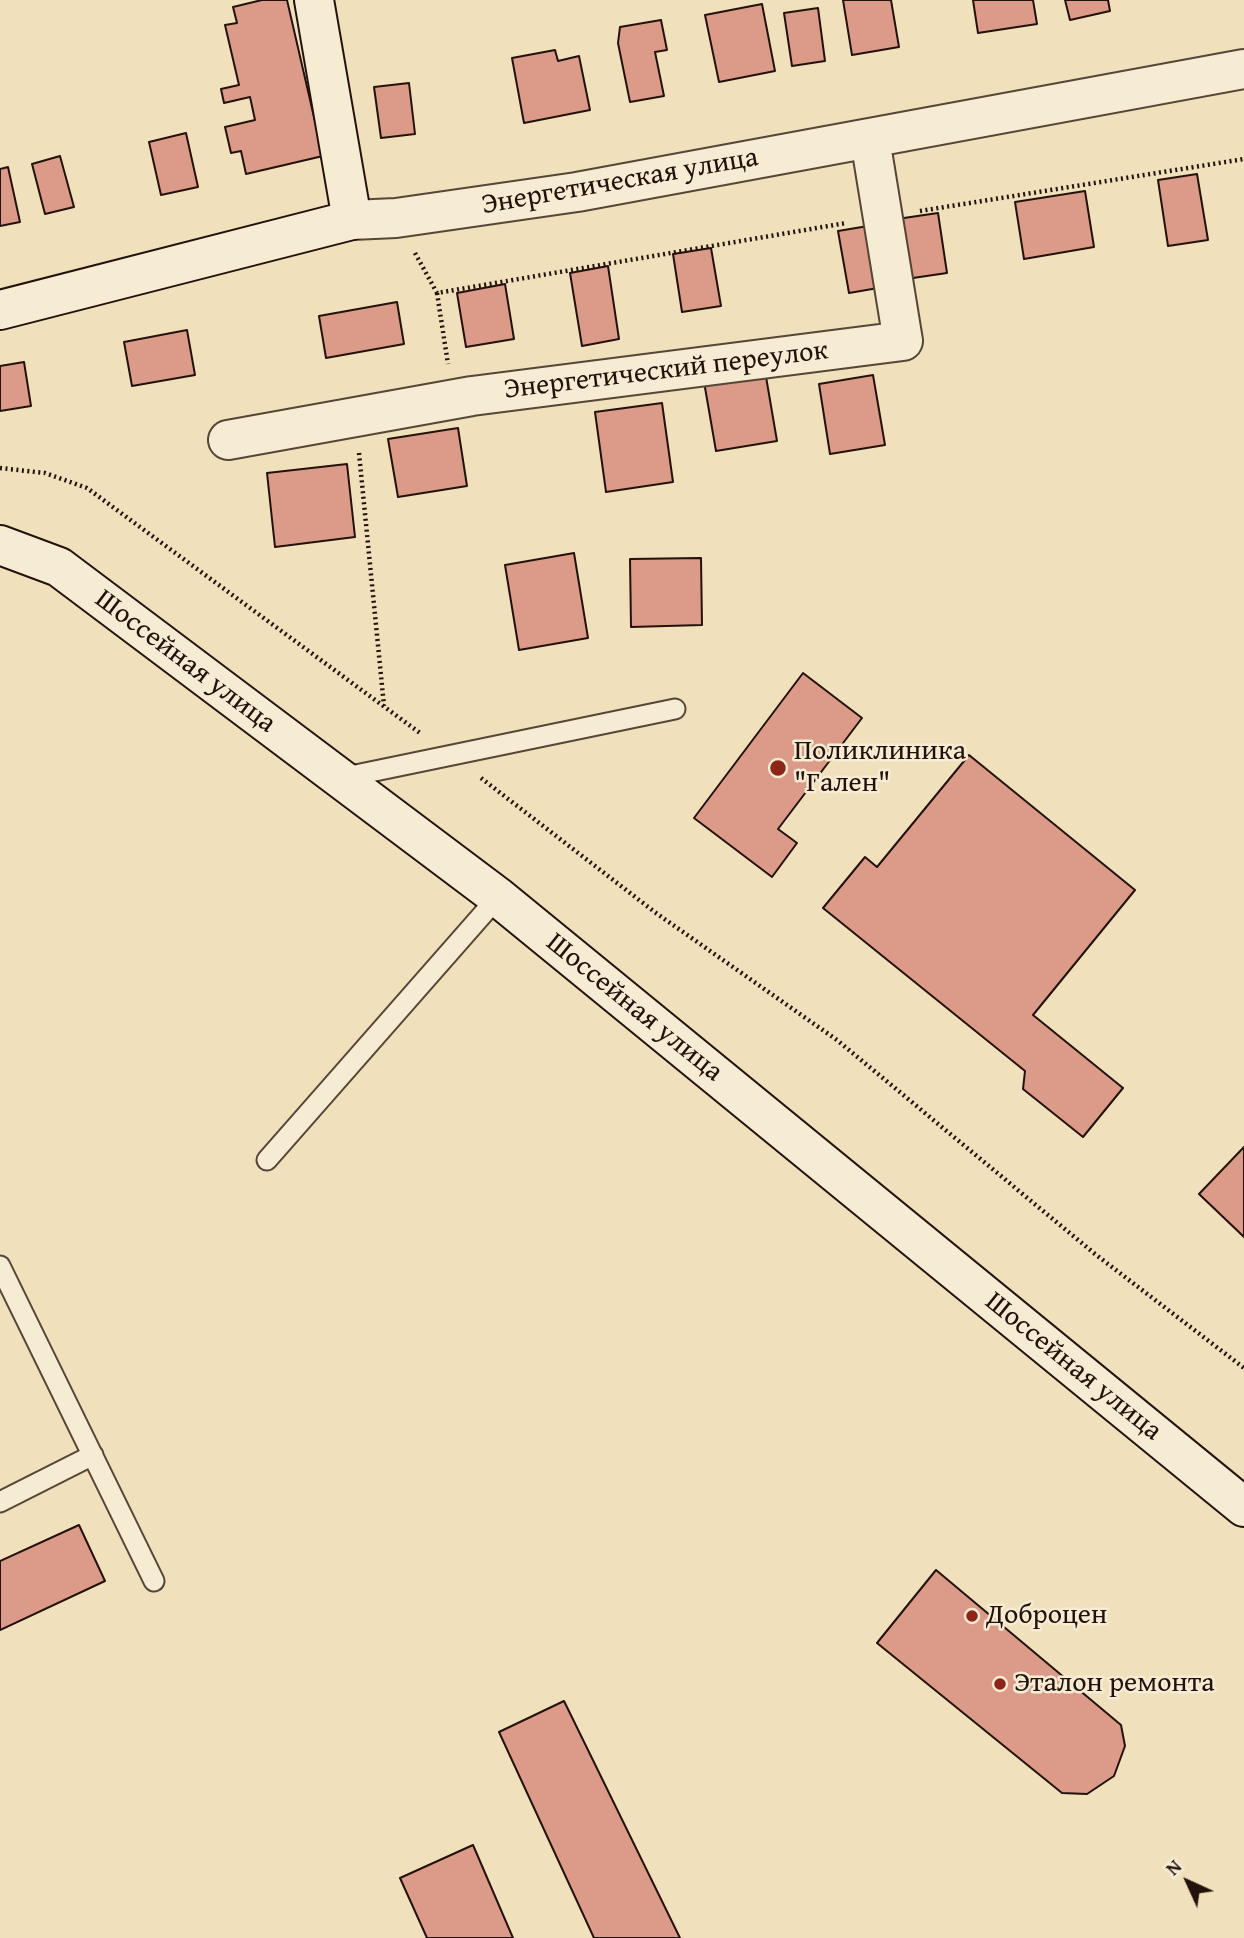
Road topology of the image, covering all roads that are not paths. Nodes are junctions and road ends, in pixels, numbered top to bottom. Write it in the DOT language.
graph roads {
  1 [pos="314,0"];
  2 [pos="1244,69"];
  3 [pos="870,139"];
  4 [pos="352,220"];
  5 [pos="0,310"];
  6 [pos="228,440"];
  7 [pos="0,545"];
  8 [pos="675,709"];
  9 [pos="340,778"];
  10 [pos="498,897"];
  11 [pos="267,1160"];
  12 [pos="0,1266"];
  13 [pos="93,1455"];
  14 [pos="0,1502"];
  15 [pos="1244,1507"];
  16 [pos="154,1581"];
  1 -- 4 [label="street"];
  2 -- 3 [label="street, Энергетическая улица"];
  3 -- 4 [label="street, Энергетическая улица"];
  3 -- 6 [label="street, Энергетический переулок"];
  4 -- 5 [label="street, Энергетическая улица"];
  7 -- 9 [label="street, Шоссейная улица"];
  8 -- 9 [label="lane"];
  9 -- 10 [label="street, Шоссейная улица"];
  10 -- 11 [label="lane"];
  10 -- 15 [label="street, Шоссейная улица"];
  12 -- 13 [label="lane"];
  13 -- 14 [label="lane"];
  13 -- 16 [label="lane"];
}
